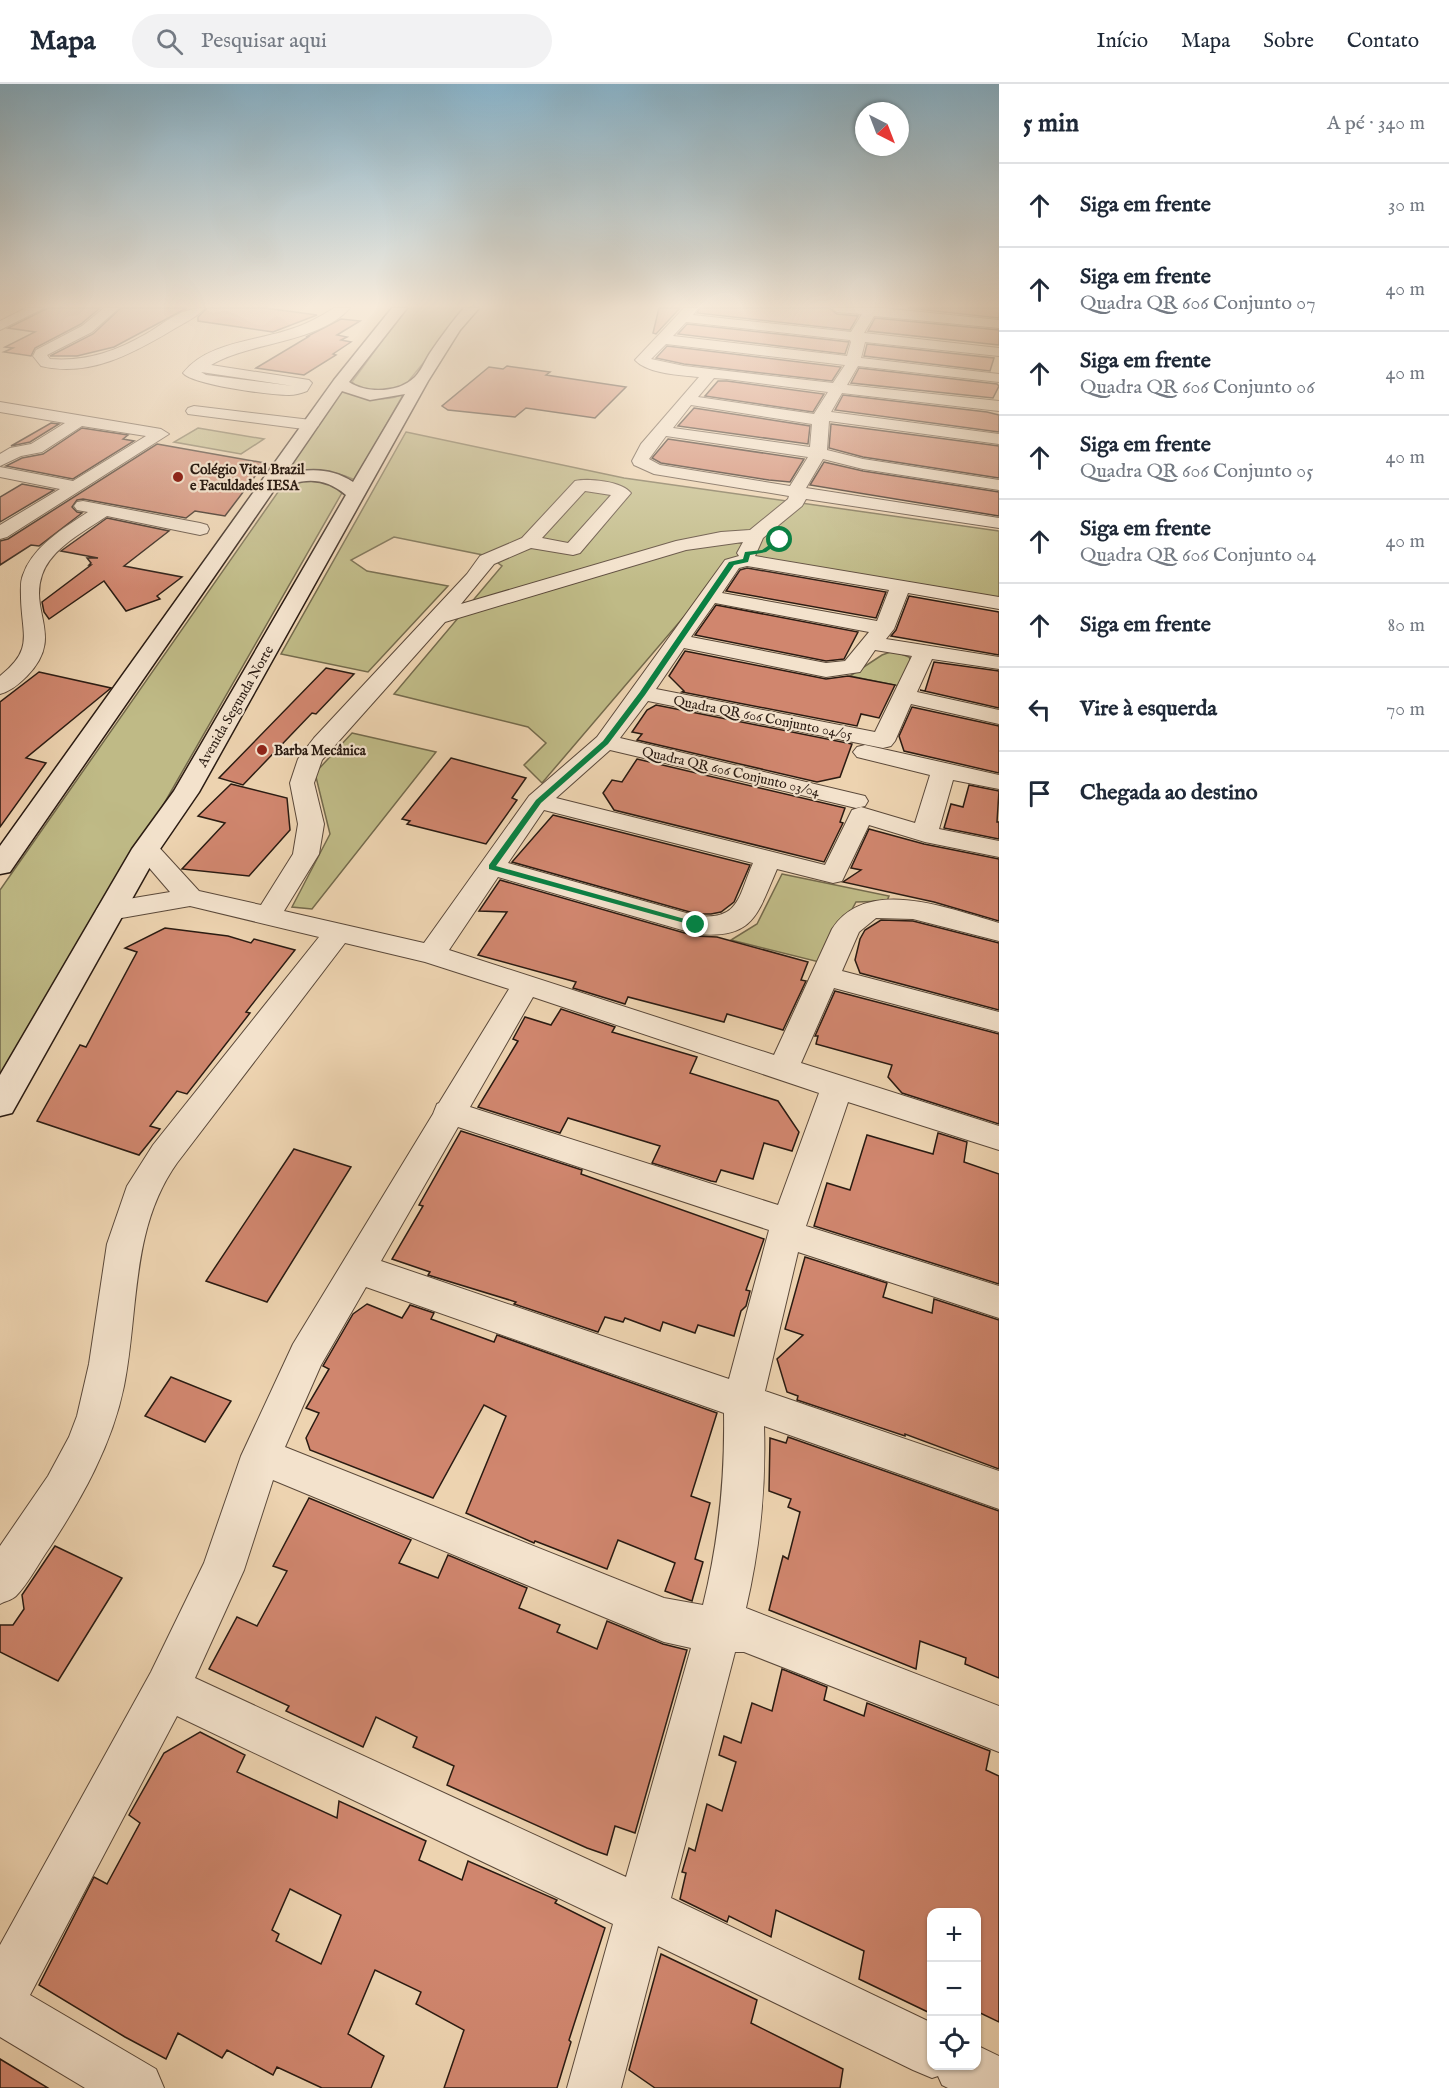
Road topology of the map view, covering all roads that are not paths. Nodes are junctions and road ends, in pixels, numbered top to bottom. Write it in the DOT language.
graph roads {
  1 [pos="208,402"];
  2 [pos="327,402"];
  3 [pos="408,402"];
  4 [pos="686,402"];
  5 [pos="698,402"];
  6 [pos="830,402"];
  7 [pos="960,402"];
  8 [pos="999,406"];
  9 [pos="0,407"];
  10 [pos="194,411"];
  11 [pos="821,418"];
  12 [pos="80,420"];
  13 [pos="311,425"];
  14 [pos="663,431"];
  15 [pos="161,434"];
  16 [pos="999,439"];
  17 [pos="8,450"];
  18 [pos="818,453"];
  19 [pos="0,461"];
  20 [pos="0,472"];
  21 [pos="999,485"];
  22 [pos="266,487"];
  23 [pos="795,492"];
  24 [pos="356,493"];
  25 [pos="74,495"];
  26 [pos="104,510"];
  27 [pos="0,516"];
  28 [pos="22,520"];
  29 [pos="772,522"];
  30 [pos="999,523"];
  31 [pos="200,529"];
  32 [pos="0,533"];
  33 [pos="755,535"];
  34 [pos="529,542"];
  35 [pos="746,557"];
  36 [pos="901,585"];
  37 [pos="708,596"];
  38 [pos="999,603"];
  39 [pos="439,618"];
  40 [pos="877,636"];
  41 [pos="678,641"];
  42 [pos="925,651"];
  43 [pos="999,663"];
  44 [pos="0,687"];
  45 [pos="642,693"];
  46 [pos="904,696"];
  47 [pos="999,717"];
  48 [pos="605,742"];
  49 [pos="874,747"];
  50 [pos="943,771"];
  51 [pos="999,782"];
  52 [pos="538,801"];
  53 [pos="859,808"];
  54 [pos="925,834"];
  55 [pos="146,849"];
  56 [pos="999,849"];
  57 [pos="768,859"];
  58 [pos="0,866"];
  59 [pos="491,867"];
  60 [pos="190,897"];
  61 [pos="110,911"];
  62 [pos="268,915"];
  63 [pos="338,932"];
  64 [pos="999,932"];
  65 [pos="431,954"];
  66 [pos="825,976"];
  67 [pos="526,984"];
  68 [pos="999,1022"];
  69 [pos="783,1069"];
  70 [pos="837,1087"];
  71 [pos="0,1104"];
  72 [pos="448,1112"];
  73 [pos="999,1138"];
  74 [pos="788,1228"];
  75 [pos="359,1269"];
  76 [pos="999,1302"];
  77 [pos="742,1400"];
  78 [pos="261,1456"];
  79 [pos="999,1490"];
  80 [pos="0,1582"];
  81 [pos="719,1628"];
  82 [pos="167,1688"];
  83 [pos="999,1729"];
  84 [pos="642,1911"];
  85 [pos="0,1998"];
  86 [pos="0,2007"];
  87 [pos="927,2049"];
  88 [pos="969,2070"];
  89 [pos="999,2084"];
  90 [pos="138,2088"];
  91 [pos="594,2088"];
  1 -- 10 [label="street"];
  2 -- 13 [label="main road"];
  3 -- 24 [label="main road, Avenida Segunda Norte"];
  4 -- 14 [label="street"];
  5 -- 11 [label="street"];
  6 -- 11 [label="street"];
  7 -- 8 [label="street"];
  9 -- 12 [label="street"];
  10 -- 13 [label="street"];
  10 -- 15 [label="street"];
  11 -- 16 [label="street"];
  11 -- 18 [label="street"];
  12 -- 15 [label="street"];
  12 -- 17 [label="street"];
  13 -- 22 [label="main road"];
  14 -- 18 [label="street"];
  14 -- 23 [label="street"];
  15 -- 25 [label="street"];
  17 -- 19 [label="street"];
  18 -- 21 [label="street"];
  18 -- 23 [label="street"];
  20 -- 25 [label="street"];
  22 -- 24 [label="main road"];
  22 -- 58 [label="main road"];
  23 -- 29 [label="street"];
  23 -- 30 [label="street"];
  24 -- 55 [label="main road, Avenida Segunda Norte"];
  25 -- 26 [label="street"];
  25 -- 28 [label="street"];
  26 -- 31 [label="street"];
  26 -- 44 [label="street"];
  27 -- 28 [label="street"];
  28 -- 32 [label="street"];
  29 -- 33 [label="street"];
  29 -- 35 [label="street"];
  33 -- 35 [label="street"];
  33 -- 39 [label="street"];
  34 -- 34 [label="street"];
  34 -- 39 [label="street"];
  35 -- 36 [label="street"];
  35 -- 37 [label="street"];
  36 -- 38 [label="street"];
  36 -- 40 [label="street"];
  37 -- 40 [label="street"];
  37 -- 41 [label="street"];
  39 -- 62 [label="street"];
  40 -- 41 [label="street"];
  40 -- 42 [label="street"];
  41 -- 45 [label="street"];
  42 -- 43 [label="street"];
  42 -- 46 [label="street"];
  45 -- 48 [label="street"];
  45 -- 49 [label="street, Quadra QR 606 Conjunto 04/05"];
  46 -- 47 [label="street"];
  46 -- 49 [label="street"];
  48 -- 52 [label="street"];
  48 -- 53 [label="street, Quadra QR 606 Conjunto 03/04"];
  49 -- 50 [label="street, Quadra QR 606 Conjunto 04/05"];
  49 -- 53 [label="street"];
  50 -- 51 [label="street, Quadra QR 606 Conjunto 04/05"];
  50 -- 54 [label="street"];
  52 -- 57 [label="street"];
  52 -- 59 [label="street"];
  53 -- 54 [label="street, Quadra QR 606 Conjunto 03/04"];
  53 -- 57 [label="street"];
  54 -- 56 [label="street, Quadra QR 606 Conjunto 03/04"];
  55 -- 60 [label="street"];
  55 -- 61 [label="main road, Avenida Segunda Norte"];
  57 -- 59 [label="street"];
  59 -- 65 [label="street"];
  60 -- 61 [label="street"];
  60 -- 62 [label="street"];
  61 -- 71 [label="main road, Avenida Segunda Norte"];
  62 -- 63 [label="street"];
  63 -- 65 [label="street"];
  63 -- 80 [label="street"];
  64 -- 66 [label="street"];
  65 -- 67 [label="street"];
  66 -- 68 [label="street"];
  66 -- 69 [label="street"];
  67 -- 69 [label="street"];
  67 -- 72 [label="street"];
  69 -- 70 [label="street"];
  70 -- 73 [label="street"];
  70 -- 74 [label="street"];
  72 -- 74 [label="street"];
  72 -- 75 [label="street"];
  74 -- 76 [label="street"];
  74 -- 77 [label="street"];
  75 -- 77 [label="street"];
  75 -- 78 [label="street"];
  77 -- 79 [label="street"];
  77 -- 81 [label="street"];
  78 -- 81 [label="street"];
  78 -- 82 [label="street"];
  81 -- 83 [label="street"];
  81 -- 84 [label="street"];
  82 -- 84 [label="street"];
  82 -- 85 [label="street"];
  84 -- 87 [label="street"];
  84 -- 91 [label="street"];
  86 -- 90 [label="street"];
  88 -- 89 [label="street"];
}
